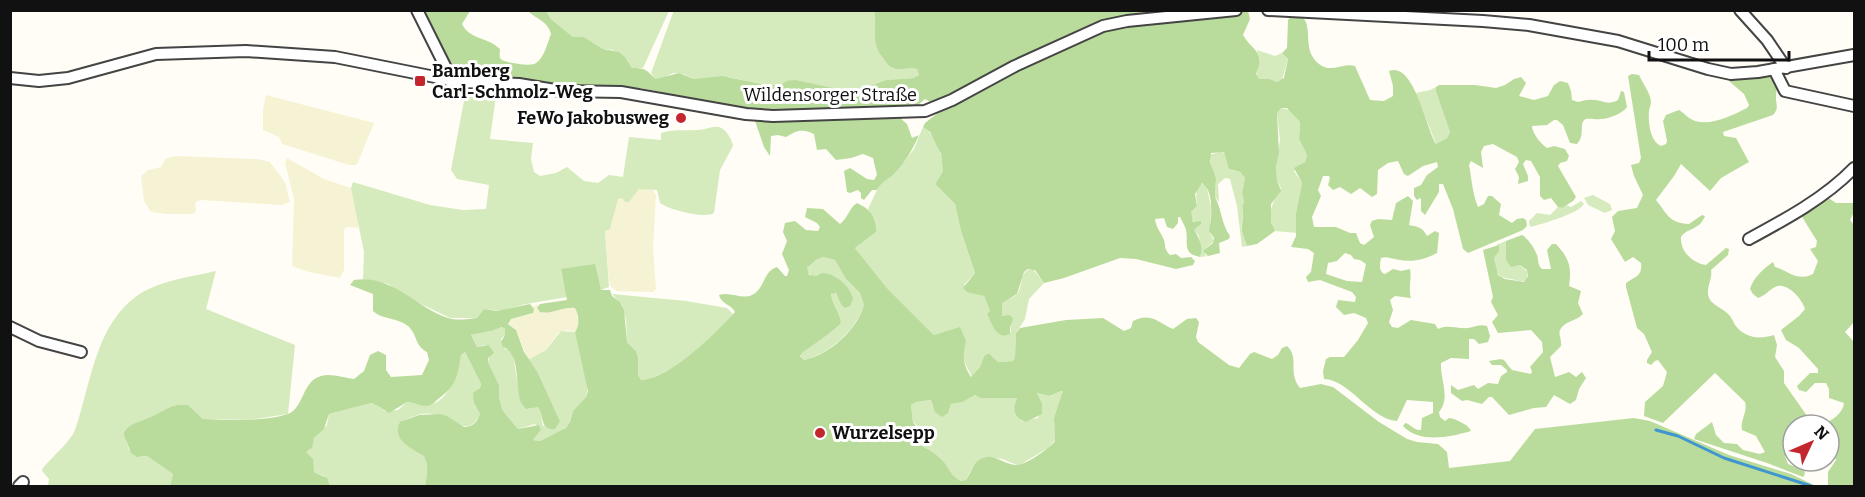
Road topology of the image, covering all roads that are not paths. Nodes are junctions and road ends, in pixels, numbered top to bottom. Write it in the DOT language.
graph roads {
  1 [pos="417,10"];
  2 [pos="1236,10"];
  3 [pos="1268,10"];
  4 [pos="1740,10"];
  5 [pos="1854,55"];
  6 [pos="1786,68"];
  7 [pos="1774,69"];
  8 [pos="10,78"];
  9 [pos="450,81"];
  10 [pos="1854,106"];
  11 [pos="1854,168"];
  12 [pos="1749,239"];
  13 [pos="10,327"];
  14 [pos="81,351"];
  1 -- 9 [label="street"];
  2 -- 9 [label="street, Wildensorger Straße"];
  3 -- 7 [label="street"];
  4 -- 6 [label="street"];
  5 -- 6 [label="street"];
  6 -- 7 [label="street"];
  7 -- 10 [label="street"];
  8 -- 9 [label="street, Wildensorger Straße"];
  11 -- 12 [label="street"];
  13 -- 14 [label="street"];
}
